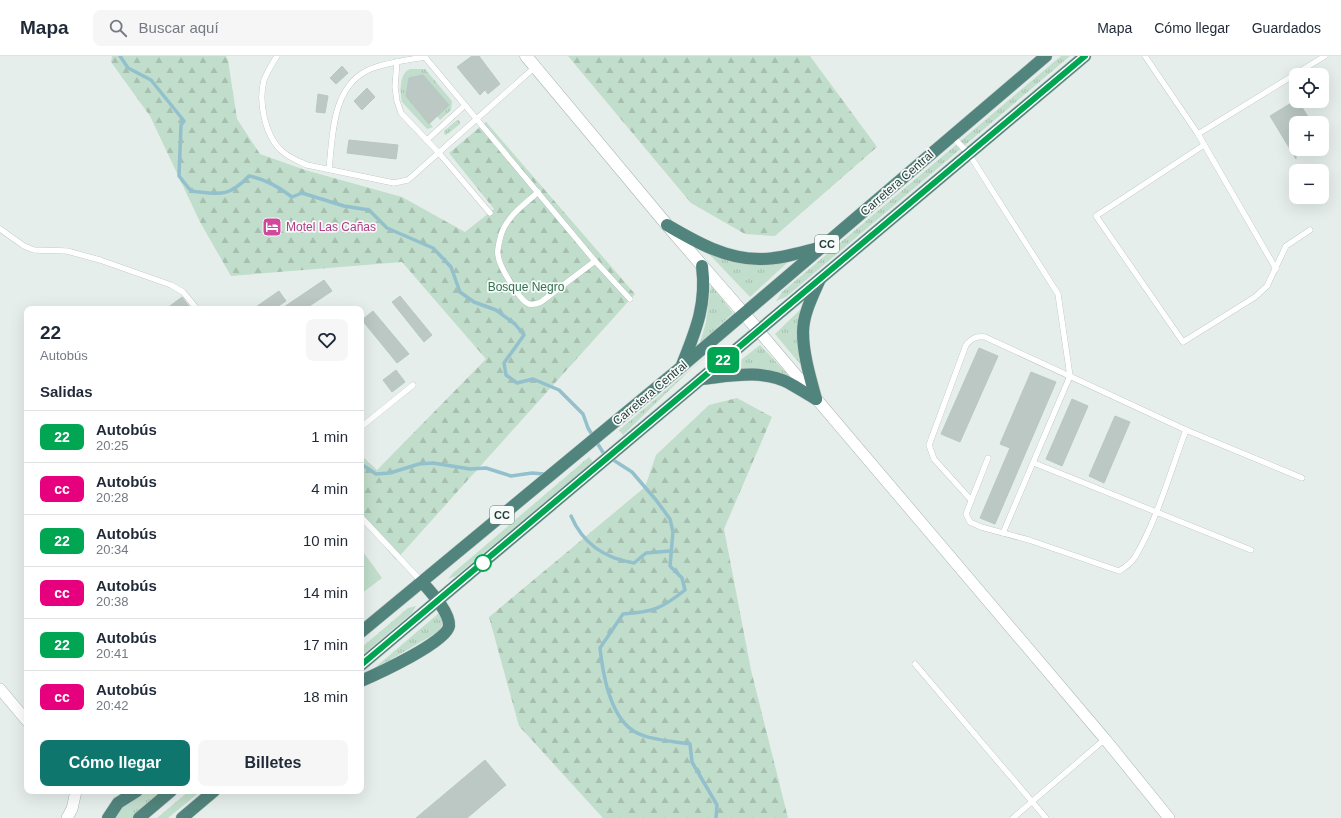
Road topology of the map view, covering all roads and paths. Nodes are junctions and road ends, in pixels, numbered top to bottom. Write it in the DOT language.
graph roads {
  1 [pos="277,56"];
  2 [pos="424,56"];
  3 [pos="526,56"];
  4 [pos="1046,56"];
  5 [pos="1084,56"];
  6 [pos="1146,56"];
  7 [pos="1325,56"];
  8 [pos="397,61"];
  9 [pos="535,67"];
  10 [pos="465,105"];
  11 [pos="478,119"];
  12 [pos="1198,134"];
  13 [pos="952,136"];
  14 [pos="427,140"];
  15 [pos="1204,145"];
  16 [pos="439,153"];
  17 [pos="969,154"];
  18 [pos="329,169"];
  19 [pos="538,192"];
  20 [pos="490,213"];
  21 [pos="667,226"];
  22 [pos="0,229"];
  23 [pos="1310,230"];
  24 [pos="825,246"];
  25 [pos="595,261"];
  26 [pos="702,266"];
  27 [pos="1276,269"];
  28 [pos="821,276"];
  29 [pos="630,299"];
  30 [pos="195,306"];
  31 [pos="743,315"];
  32 [pos="758,330"];
  33 [pos="680,368"];
  34 [pos="1070,376"];
  35 [pos="701,379"];
  36 [pos="413,385"];
  37 [pos="816,399"];
  38 [pos="364,424"];
  39 [pos="1186,430"];
  40 [pos="988,458"];
  41 [pos="1034,462"];
  42 [pos="1302,478"];
  43 [pos="971,500"];
  44 [pos="1156,511"];
  45 [pos="364,520"];
  46 [pos="1003,533"];
  47 [pos="1251,550"];
  48 [pos="422,582"];
  49 [pos="438,600"];
  50 [pos="364,630"];
  51 [pos="364,662"];
  52 [pos="915,664"];
  53 [pos="364,679"];
  54 [pos="0,690"];
  55 [pos="24,718"];
  56 [pos="1105,740"];
  57 [pos="75,794"];
  58 [pos="133,794"];
  59 [pos="167,794"];
  60 [pos="210,794"];
  61 [pos="1032,802"];
  62 [pos="67,818"];
  63 [pos="108,818"];
  64 [pos="139,818"];
  65 [pos="182,818"];
  66 [pos="1013,818"];
  67 [pos="1046,818"];
  68 [pos="1169,818"];
  1 -- 18 [label="lane"];
  2 -- 8 [label="lane"];
  2 -- 10 [label="lane"];
  3 -- 9 [label="street"];
  4 -- 13 [label="highway, Carretera Central / CC"];
  5 -- 17 [label="highway, Carretera Central / CC"];
  6 -- 12 [label="lane"];
  7 -- 12 [label="lane"];
  8 -- 14 [label="lane"];
  8 -- 18 [label="lane"];
  9 -- 11 [label="lane"];
  9 -- 21 [label="street"];
  10 -- 11 [label="lane"];
  10 -- 14 [label="lane"];
  11 -- 16 [label="lane"];
  11 -- 19 [label="lane"];
  12 -- 15 [label="lane"];
  13 -- 17 [label="lane"];
  13 -- 24 [label="highway, Carretera Central / CC"];
  14 -- 16 [label="lane"];
  15 -- 27 [label="lane"];
  15 -- 27 [label="lane"];
  16 -- 18 [label="lane"];
  16 -- 20 [label="lane"];
  17 -- 28 [label="highway, Carretera Central / CC"];
  17 -- 34 [label="lane"];
  19 -- 25 [label="lane"];
  19 -- 25 [label="lane"];
  21 -- 24 [label="highway"];
  21 -- 26 [label="street"];
  22 -- 30 [label="lane"];
  23 -- 27 [label="lane"];
  24 -- 31 [label="highway, Carretera Central / CC"];
  25 -- 29 [label="lane"];
  26 -- 31 [label="street"];
  26 -- 33 [label="highway"];
  28 -- 32 [label="highway, Carretera Central / CC"];
  28 -- 37 [label="highway"];
  31 -- 32 [label="street"];
  31 -- 33 [label="highway, Carretera Central / CC"];
  32 -- 35 [label="highway, Carretera Central / CC"];
  32 -- 37 [label="street"];
  33 -- 48 [label="highway, Carretera Central / CC"];
  34 -- 39 [label="lane"];
  34 -- 41 [label="lane"];
  34 -- 43 [label="lane"];
  35 -- 37 [label="highway"];
  35 -- 49 [label="highway, Carretera Central / CC"];
  36 -- 38 [label="lane"];
  37 -- 56 [label="street"];
  39 -- 42 [label="lane"];
  39 -- 44 [label="lane"];
  40 -- 43 [label="lane"];
  41 -- 44 [label="lane"];
  41 -- 46 [label="lane"];
  43 -- 46 [label="lane"];
  44 -- 46 [label="lane"];
  44 -- 47 [label="lane"];
  45 -- 48 [label="lane"];
  48 -- 49 [label="highway"];
  48 -- 50 [label="highway, Carretera Central / CC"];
  49 -- 51 [label="highway, Carretera Central / CC"];
  49 -- 53 [label="highway"];
  52 -- 61 [label="lane"];
  54 -- 55 [label="street"];
  56 -- 61 [label="lane"];
  56 -- 68 [label="street"];
  57 -- 62 [label="street"];
  58 -- 63 [label="highway"];
  59 -- 64 [label="highway"];
  60 -- 65 [label="highway"];
  61 -- 66 [label="lane"];
  61 -- 67 [label="lane"];
}
